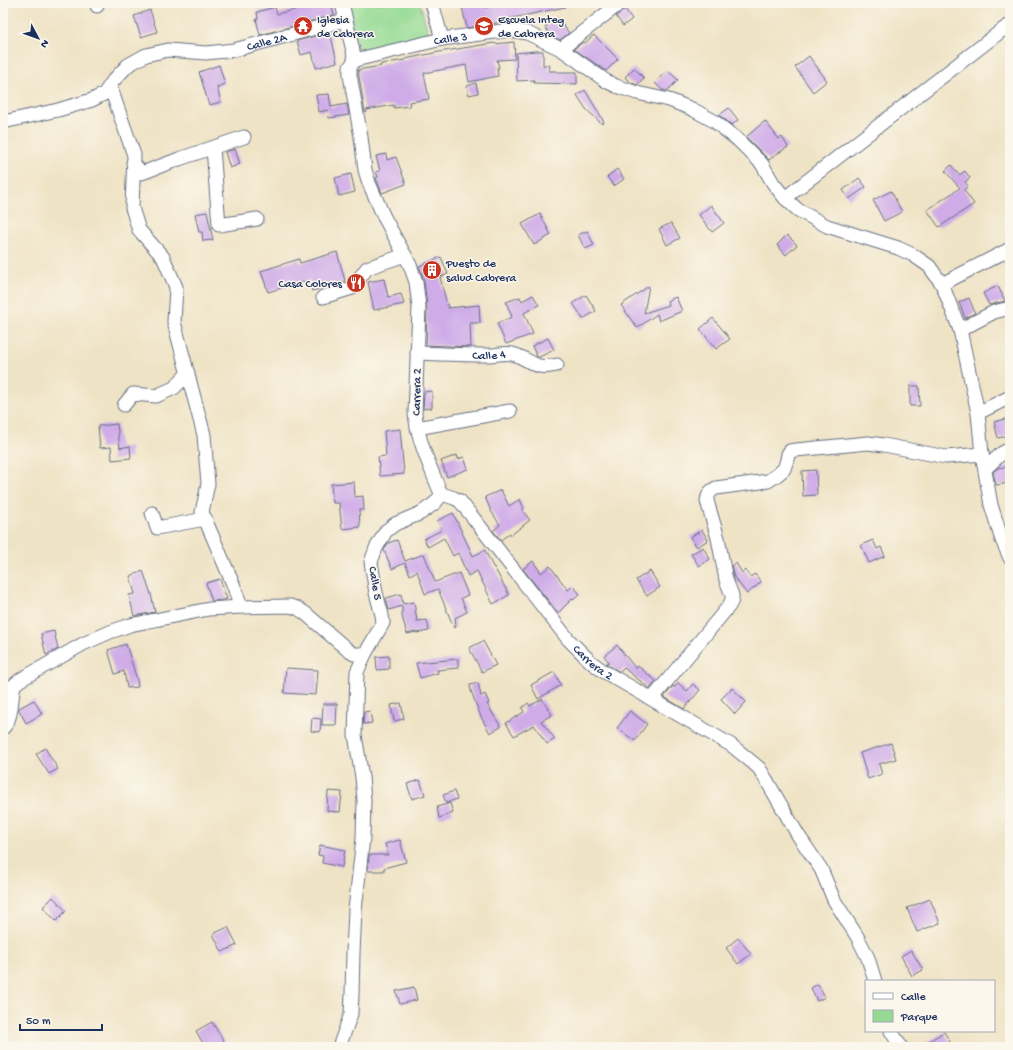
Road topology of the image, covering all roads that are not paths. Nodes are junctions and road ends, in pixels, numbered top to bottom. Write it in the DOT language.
graph roads {
  1 [pos="342,3"];
  2 [pos="432,3"];
  3 [pos="620,3"];
  4 [pos="345,20"];
  5 [pos="1010,25"];
  6 [pos="442,39"];
  7 [pos="562,49"];
  8 [pos="355,60"];
  9 [pos="110,86"];
  10 [pos="3,122"];
  11 [pos="244,137"];
  12 [pos="212,148"];
  13 [pos="133,163"];
  14 [pos="785,198"];
  15 [pos="257,219"];
  16 [pos="1010,249"];
  17 [pos="405,255"];
  18 [pos="942,284"];
  19 [pos="323,297"];
  20 [pos="1010,308"];
  21 [pos="960,330"];
  22 [pos="417,353"];
  23 [pos="557,365"];
  24 [pos="188,373"];
  25 [pos="1010,397"];
  26 [pos="124,405"];
  27 [pos="510,411"];
  28 [pos="978,413"];
  29 [pos="417,428"];
  30 [pos="1010,449"];
  31 [pos="982,454"];
  32 [pos="985,469"];
  33 [pos="442,494"];
  34 [pos="152,513"];
  35 [pos="205,519"];
  36 [pos="1010,558"];
  37 [pos="240,607"];
  38 [pos="365,654"];
  39 [pos="9,684"];
  40 [pos="652,699"];
  41 [pos="3,728"];
  42 [pos="874,980"];
  43 [pos="892,1032"];
  44 [pos="339,1047"];
  45 [pos="901,1047"];
  1 -- 4 [label="street, Carrera 2"];
  2 -- 6 [label="street"];
  3 -- 7 [label="street"];
  4 -- 8 [label="street, Carrera 2"];
  4 -- 9 [label="street, Calle 2A"];
  5 -- 14 [label="street"];
  6 -- 7 [label="street, Calle 3"];
  6 -- 8 [label="street, Calle 3"];
  7 -- 14 [label="street, Calle 3"];
  8 -- 17 [label="street, Carrera 2"];
  9 -- 10 [label="street, Calle 2A"];
  9 -- 13 [label="street"];
  11 -- 12 [label="street"];
  12 -- 13 [label="street"];
  12 -- 15 [label="street"];
  13 -- 24 [label="street"];
  14 -- 18 [label="street, Calle 3"];
  16 -- 18 [label="street"];
  17 -- 19 [label="street"];
  17 -- 22 [label="street, Carrera 2"];
  18 -- 21 [label="street, Calle 3"];
  20 -- 21 [label="street"];
  21 -- 28 [label="street, Calle 3"];
  22 -- 23 [label="street, Calle 4"];
  22 -- 29 [label="street, Carrera 2"];
  24 -- 26 [label="street"];
  24 -- 35 [label="street"];
  25 -- 28 [label="street"];
  27 -- 29 [label="street"];
  28 -- 31 [label="street, Calle 3"];
  29 -- 33 [label="street, Carrera 2"];
  30 -- 32 [label="street"];
  31 -- 32 [label="street, Calle 3"];
  31 -- 40 [label="street"];
  32 -- 36 [label="street, Calle 3"];
  33 -- 38 [label="street, Calle 5"];
  33 -- 40 [label="street, Carrera 2"];
  34 -- 35 [label="street"];
  35 -- 37 [label="street"];
  37 -- 38 [label="street"];
  37 -- 39 [label="street"];
  38 -- 44 [label="street, Calle 5"];
  39 -- 41 [label="street"];
  40 -- 42 [label="street, Carrera 2"];
  43 -- 45 [label="street"];
}
